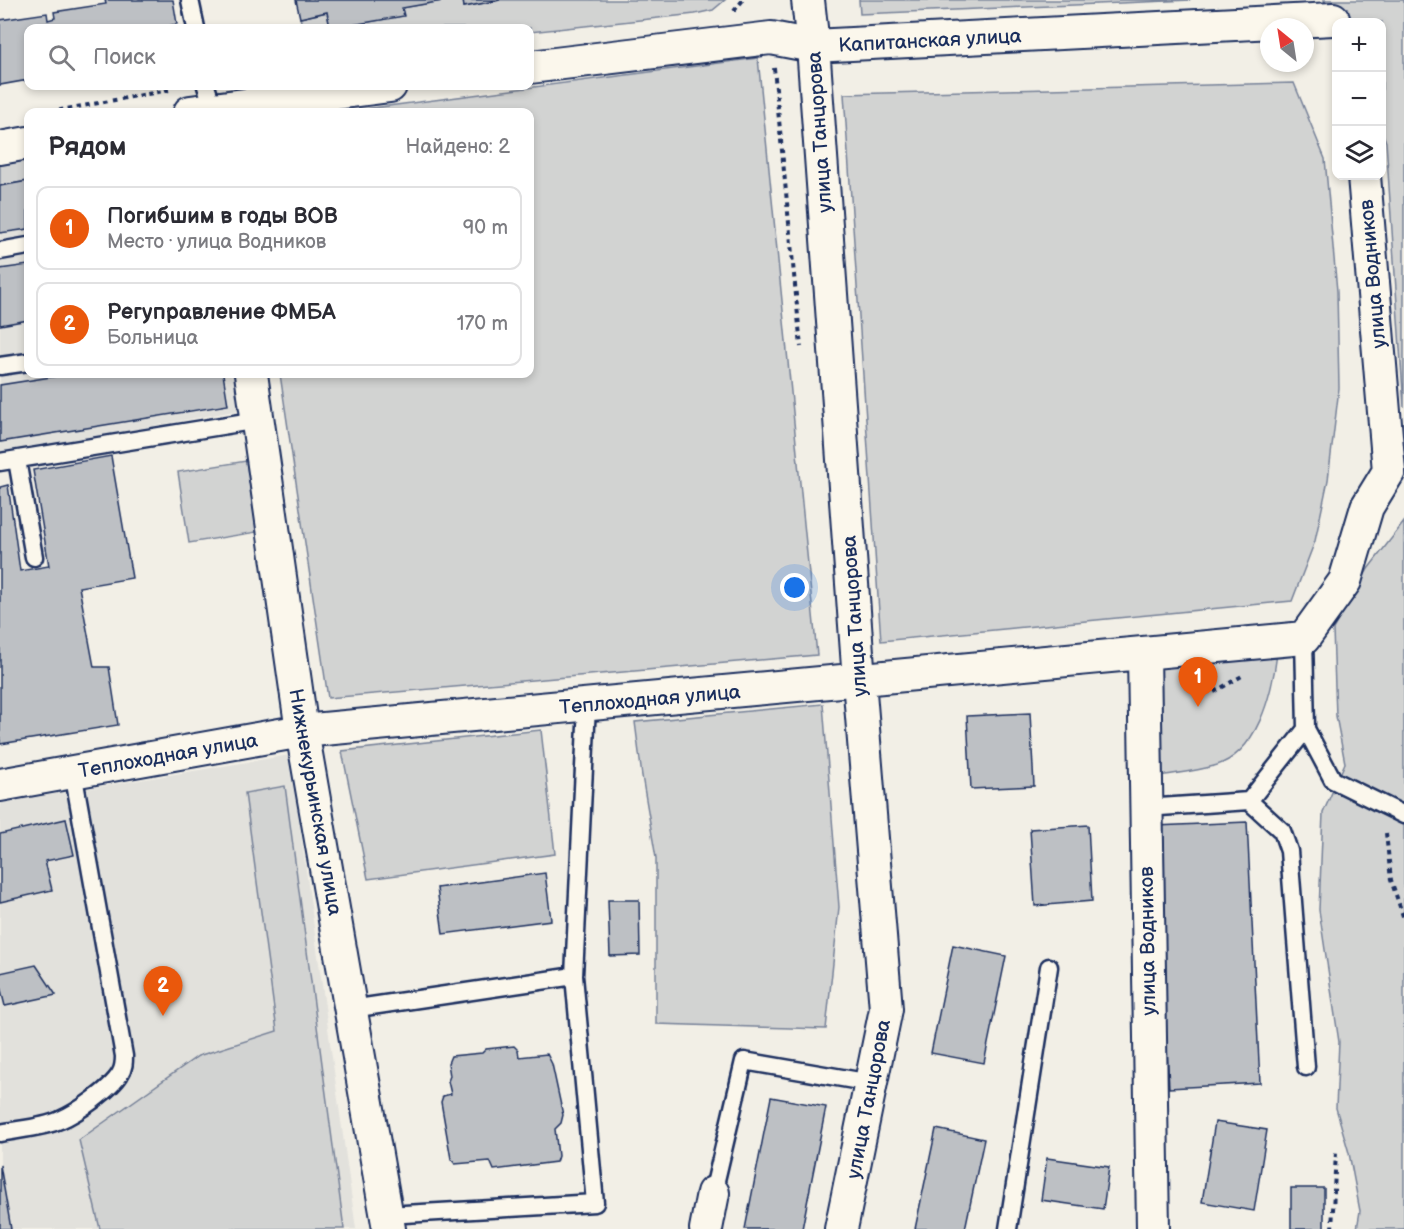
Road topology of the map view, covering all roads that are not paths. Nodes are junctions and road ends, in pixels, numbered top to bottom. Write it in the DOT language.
graph roads {
  1 [pos="190,0"];
  2 [pos="808,0"];
  3 [pos="1334,15"];
  4 [pos="195,24"];
  5 [pos="813,46"];
  6 [pos="534,68"];
  7 [pos="342,90"];
  8 [pos="199,102"];
  9 [pos="24,144"];
  10 [pos="0,148"];
  11 [pos="1364,180"];
  12 [pos="24,247"];
  13 [pos="0,251"];
  14 [pos="24,363"];
  15 [pos="0,366"];
  16 [pos="252,378"];
  17 [pos="258,420"];
  18 [pos="17,460"];
  19 [pos="0,462"];
  20 [pos="34,557"];
  21 [pos="1304,638"];
  22 [pos="1144,653"];
  23 [pos="859,680"];
  24 [pos="587,705"];
  25 [pos="1306,729"];
  26 [pos="302,731"];
  27 [pos="73,772"];
  28 [pos="0,784"];
  29 [pos="1249,801"];
  30 [pos="1145,808"];
  31 [pos="1404,815"];
  32 [pos="1048,967"];
  33 [pos="574,976"];
  34 [pos="351,1009"];
  35 [pos="1306,1067"];
  36 [pos="871,1083"];
  37 [pos="0,1133"];
  38 [pos="713,1193"];
  39 [pos="388,1222"];
  40 [pos="706,1229"];
  41 [pos="842,1229"];
  42 [pos="1008,1229"];
  43 [pos="1153,1229"];
  1 -- 4 [label="lane"];
  2 -- 5 [label="street, улица Танцорова"];
  3 -- 5 [label="street, Капитанская улица"];
  5 -- 6 [label="street, Капитанская улица"];
  5 -- 23 [label="street, улица Танцорова"];
  7 -- 8 [label="street"];
  9 -- 10 [label="street"];
  11 -- 21 [label="street, улица Водников"];
  12 -- 13 [label="lane"];
  14 -- 15 [label="lane"];
  16 -- 17 [label="street, Нижнекурьинская улица"];
  17 -- 18 [label="lane"];
  17 -- 26 [label="street, Нижнекурьинская улица"];
  18 -- 19 [label="lane"];
  18 -- 20 [label="lane"];
  21 -- 22 [label="street, Теплоходная улица"];
  21 -- 25 [label="lane"];
  22 -- 23 [label="street, Теплоходная улица"];
  22 -- 30 [label="street, улица Водников"];
  23 -- 24 [label="street, Теплоходная улица"];
  23 -- 36 [label="street, улица Танцорова"];
  24 -- 26 [label="street, Теплоходная улица"];
  24 -- 33 [label="lane"];
  25 -- 29 [label="lane"];
  25 -- 31 [label="lane"];
  26 -- 27 [label="street, Теплоходная улица"];
  26 -- 34 [label="street, Нижнекурьинская улица"];
  27 -- 28 [label="street, Теплоходная улица"];
  27 -- 37 [label="lane"];
  29 -- 30 [label="lane"];
  29 -- 35 [label="lane"];
  30 -- 43 [label="street, улица Водников"];
  32 -- 42 [label="lane"];
  33 -- 34 [label="lane"];
  33 -- 39 [label="lane"];
  34 -- 39 [label="street, Нижнекурьинская улица"];
  36 -- 38 [label="lane"];
  36 -- 41 [label="street, улица Танцорова"];
  38 -- 40 [label="street"];
}
